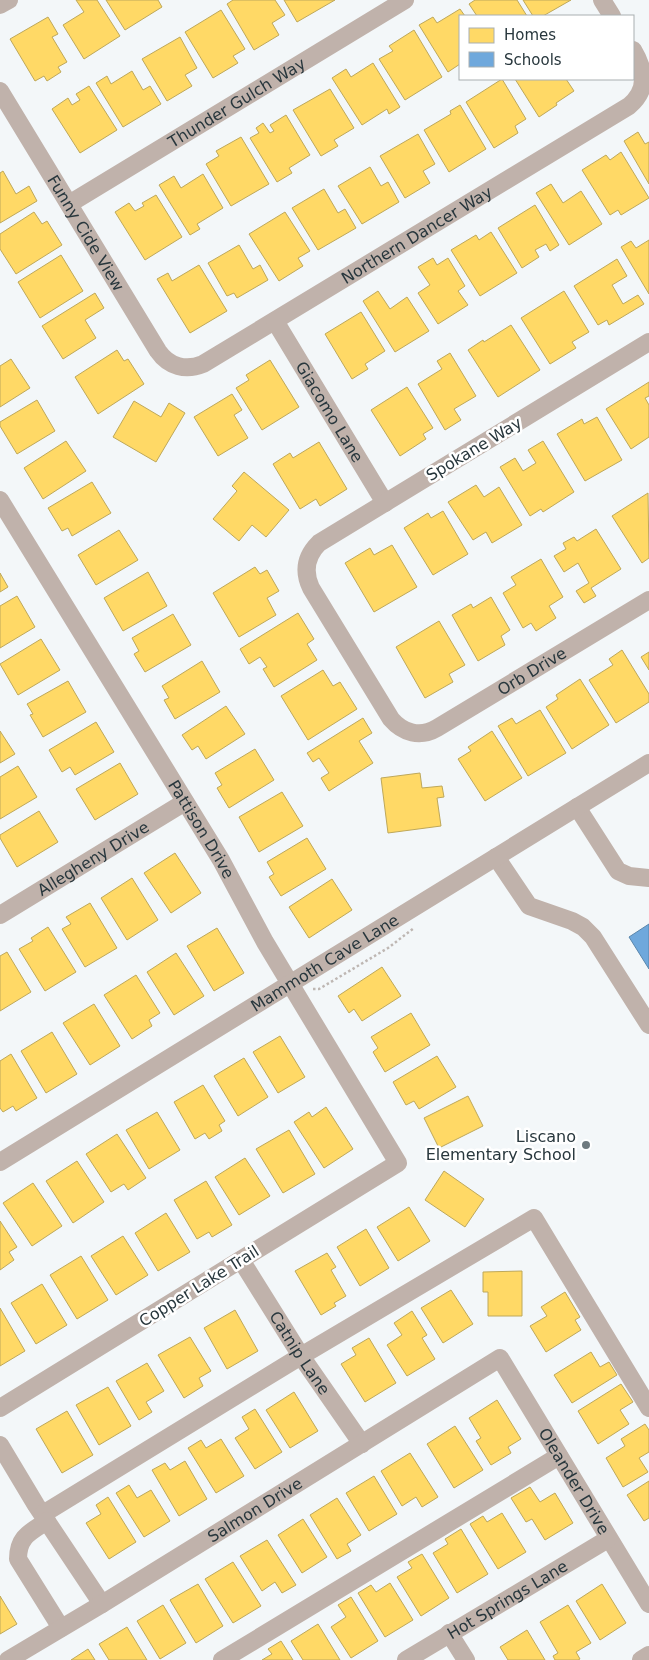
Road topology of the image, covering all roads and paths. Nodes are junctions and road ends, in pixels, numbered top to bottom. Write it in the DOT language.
graph roads {
  1 [pos="9,0"];
  2 [pos="405,0"];
  3 [pos="602,0"];
  4 [pos="0,5"];
  5 [pos="611,15"];
  6 [pos="634,52"];
  7 [pos="0,91"];
  8 [pos="69,204"];
  9 [pos="275,321"];
  10 [pos="649,342"];
  11 [pos="180,367"];
  12 [pos="0,500"];
  13 [pos="385,503"];
  14 [pos="649,600"];
  15 [pos="412,733"];
  16 [pos="649,763"];
  17 [pos="185,802"];
  18 [pos="577,807"];
  19 [pos="496,856"];
  20 [pos="649,878"];
  21 [pos="2,910"];
  22 [pos="421,923"];
  23 [pos="290,984"];
  24 [pos="313,989"];
  25 [pos="649,1025"];
  26 [pos="0,1162"];
  27 [pos="398,1163"];
  28 [pos="241,1260"];
  29 [pos="301,1356"];
  30 [pos="500,1358"];
  31 [pos="0,1408"];
  32 [pos="649,1408"];
  33 [pos="362,1444"];
  34 [pos="0,1445"];
  35 [pos="559,1456"];
  36 [pos="45,1517"];
  37 [pos="608,1539"];
  38 [pos="102,1604"];
  39 [pos="649,1604"];
  40 [pos="61,1628"];
  41 [pos="449,1633"];
  42 [pos="649,1655"];
  43 [pos="8,1660"];
  44 [pos="222,1660"];
  45 [pos="406,1660"];
  46 [pos="466,1660"];
  47 [pos="641,1660"];
  1 -- 4 [label="street"];
  2 -- 8 [label="street, Thunder Gulch Way"];
  3 -- 5 [label="street"];
  6 -- 9 [label="street, Northern Dancer Way"];
  7 -- 8 [label="street, Funny Cide View"];
  8 -- 11 [label="street, Funny Cide View"];
  9 -- 11 [label="street, Northern Dancer Way"];
  9 -- 13 [label="street, Giacomo Lane"];
  10 -- 13 [label="street, Spokane Way"];
  12 -- 17 [label="street, Pattison Drive"];
  13 -- 15 [label="street, Spokane Way"];
  14 -- 15 [label="street, Orb Drive"];
  16 -- 18 [label="street, Mammoth Cave Lane"];
  17 -- 21 [label="street, Allegheny Drive"];
  17 -- 23 [label="street, Pattison Drive"];
  18 -- 19 [label="street, Mammoth Cave Lane"];
  18 -- 20 [label="street"];
  19 -- 23 [label="street, Mammoth Cave Lane"];
  19 -- 25 [label="street"];
  22 -- 24 [label="path"];
  23 -- 26 [label="street, Mammoth Cave Lane"];
  23 -- 27 [label="street, Pattison Drive"];
  27 -- 28 [label="street, Copper Lake Trail"];
  28 -- 29 [label="street, Catnip Lane"];
  28 -- 31 [label="street, Copper Lake Trail"];
  29 -- 32 [label="street"];
  29 -- 33 [label="street, Catnip Lane"];
  29 -- 36 [label="street"];
  30 -- 33 [label="street, Salmon Drive"];
  30 -- 35 [label="street, Oleander Drive"];
  33 -- 38 [label="street, Salmon Drive"];
  34 -- 36 [label="street"];
  35 -- 37 [label="street, Oleander Drive"];
  35 -- 44 [label="street"];
  36 -- 38 [label="street"];
  36 -- 40 [label="street"];
  37 -- 39 [label="street, Oleander Drive"];
  37 -- 41 [label="street, Hot Springs Lane"];
  38 -- 40 [label="street, Salmon Drive"];
  40 -- 43 [label="street, Salmon Drive"];
  41 -- 45 [label="street, Hot Springs Lane"];
  41 -- 46 [label="street"];
  42 -- 47 [label="street"];
}
